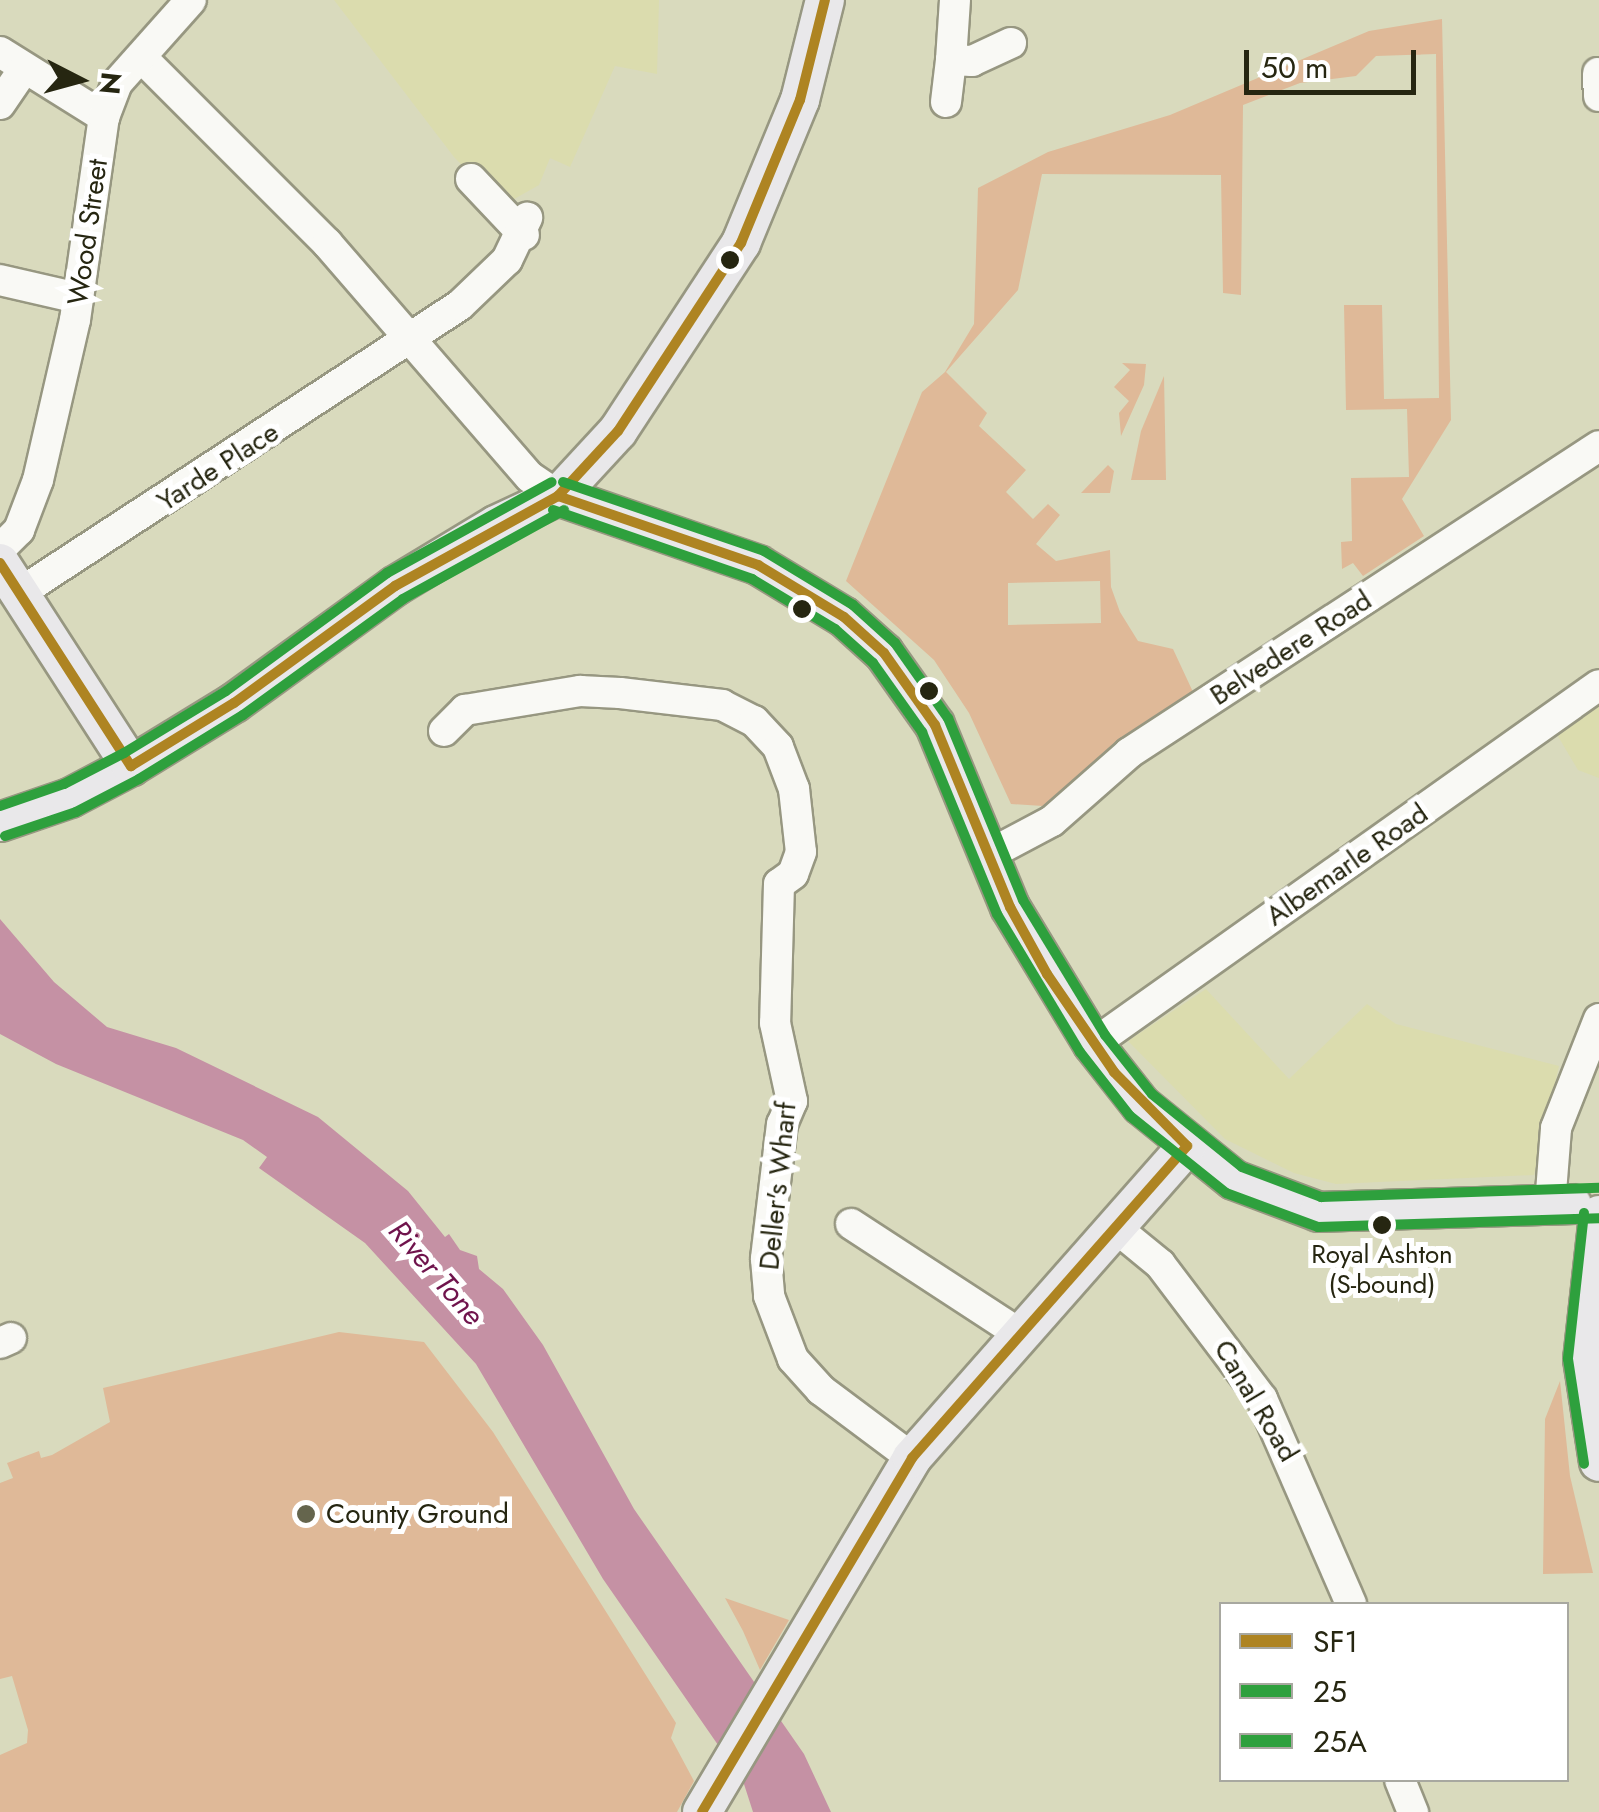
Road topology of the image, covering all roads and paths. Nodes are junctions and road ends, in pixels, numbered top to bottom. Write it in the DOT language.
graph roads {
  1 [pos="192,0"];
  2 [pos="826,0"];
  3 [pos="954,0"];
  4 [pos="1011,44"];
  5 [pos="12,60"];
  6 [pos="144,60"];
  7 [pos="951,60"];
  8 [pos="1598,73"];
  9 [pos="1599,96"];
  10 [pos="946,102"];
  11 [pos="0,104"];
  12 [pos="104,117"];
  13 [pos="470,179"];
  14 [pos="0,280"];
  15 [pos="78,298"];
  16 [pos="413,337"];
  17 [pos="1599,446"];
  18 [pos="558,496"];
  19 [pos="0,549"];
  20 [pos="11,578"];
  21 [pos="1599,685"];
  22 [pos="444,731"];
  23 [pos="132,766"];
  24 [pos="0,822"];
  25 [pos="988,855"];
  26 [pos="1599,1020"];
  27 [pos="1094,1044"];
  28 [pos="1187,1146"];
  29 [pos="1578,1218"];
  30 [pos="851,1224"];
  31 [pos="1116,1228"];
  32 [pos="1018,1332"];
  33 [pos="912,1458"];
  34 [pos="1599,1462"];
  35 [pos="1351,1602"];
  36 [pos="1401,1782"];
  37 [pos="704,1808"];
  38 [pos="1413,1812"];
  1 -- 6 [label="street, Wood Street"];
  2 -- 18 [label="main road"];
  3 -- 7 [label="street"];
  4 -- 7 [label="street"];
  5 -- 11 [label="street"];
  5 -- 12 [label="street"];
  6 -- 12 [label="street, Wood Street"];
  6 -- 16 [label="street"];
  7 -- 10 [label="street"];
  8 -- 9 [label="street"];
  12 -- 15 [label="street, Wood Street"];
  13 -- 16 [label="street"];
  14 -- 15 [label="street"];
  15 -- 19 [label="street, Wood Street"];
  16 -- 18 [label="street"];
  16 -- 20 [label="street, Yarde Place"];
  17 -- 25 [label="street, Belvedere Road"];
  18 -- 23 [label="main road"];
  18 -- 25 [label="main road"];
  20 -- 23 [label="main road"];
  21 -- 27 [label="street, Albemarle Road"];
  22 -- 33 [label="street, Deller's Wharf"];
  23 -- 24 [label="main road"];
  25 -- 27 [label="main road"];
  26 -- 29 [label="street"];
  27 -- 28 [label="main road"];
  28 -- 29 [label="main road"];
  28 -- 31 [label="main road"];
  29 -- 34 [label="main road"];
  30 -- 32 [label="street"];
  31 -- 32 [label="main road"];
  31 -- 35 [label="street, Canal Road"];
  32 -- 33 [label="main road"];
  33 -- 37 [label="main road"];
  36 -- 38 [label="street"];
}
